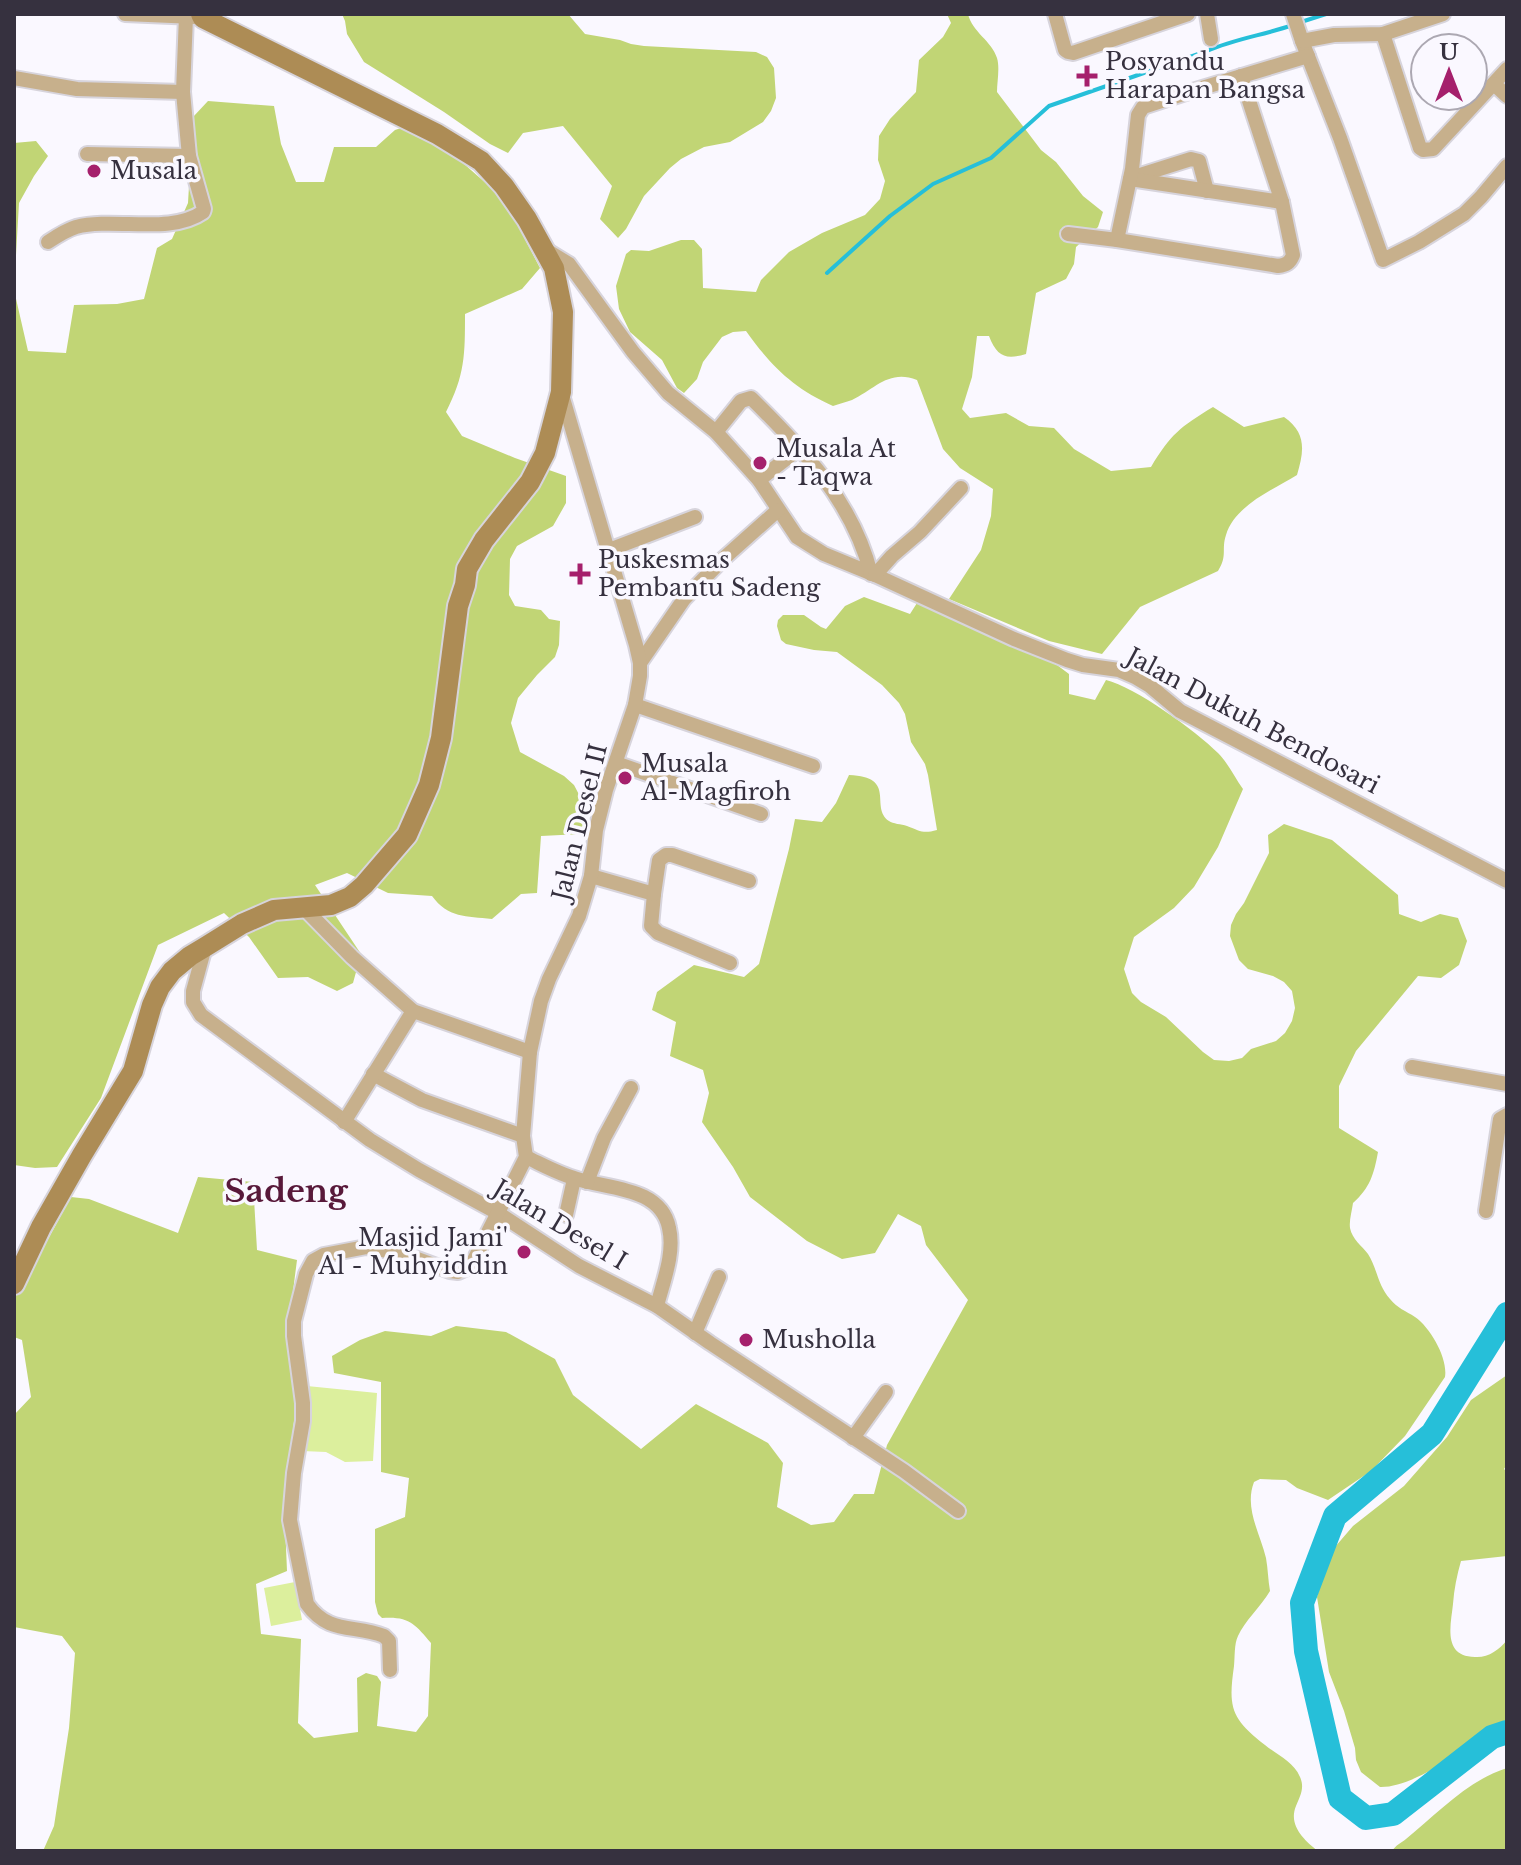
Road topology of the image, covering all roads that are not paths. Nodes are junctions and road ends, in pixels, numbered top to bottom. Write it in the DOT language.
graph roads {
  1 [pos="125,14"];
  2 [pos="1055,14"];
  3 [pos="1137,14"];
  4 [pos="1188,14"];
  5 [pos="1207,14"];
  6 [pos="1443,14"];
  7 [pos="197,16"];
  8 [pos="1297,26"];
  9 [pos="1142,31"];
  10 [pos="1383,34"];
  11 [pos="1211,39"];
  12 [pos="1308,56"];
  13 [pos="1507,69"];
  14 [pos="1241,76"];
  15 [pos="14,78"];
  16 [pos="1494,84"];
  17 [pos="1489,88"];
  18 [pos="183,92"];
  19 [pos="1507,96"];
  20 [pos="1463,112"];
  21 [pos="87,154"];
  22 [pos="189,156"];
  23 [pos="1507,166"];
  24 [pos="1130,179"];
  25 [pos="1207,191"];
  26 [pos="1282,202"];
  27 [pos="1068,234"];
  28 [pos="1117,240"];
  29 [pos="48,242"];
  30 [pos="546,250"];
  31 [pos="561,392"];
  32 [pos="716,432"];
  33 [pos="800,448"];
  34 [pos="759,480"];
  35 [pos="961,488"];
  36 [pos="778,510"];
  37 [pos="695,517"];
  38 [pos="609,550"];
  39 [pos="873,574"];
  40 [pos="640,663"];
  41 [pos="635,705"];
  42 [pos="616,763"];
  43 [pos="813,766"];
  44 [pos="761,814"];
  45 [pos="591,876"];
  46 [pos="749,881"];
  47 [pos="1507,881"];
  48 [pos="654,894"];
  49 [pos="303,907"];
  50 [pos="205,947"];
  51 [pos="730,963"];
  52 [pos="413,1011"];
  53 [pos="530,1052"];
  54 [pos="1412,1067"];
  55 [pos="373,1074"];
  56 [pos="1507,1084"];
  57 [pos="631,1088"];
  58 [pos="1507,1115"];
  59 [pos="344,1122"];
  60 [pos="523,1136"];
  61 [pos="526,1157"];
  62 [pos="580,1180"];
  63 [pos="1486,1211"];
  64 [pos="498,1213"];
  65 [pos="566,1215"];
  66 [pos="719,1277"];
  67 [pos="14,1284"];
  68 [pos="657,1306"];
  69 [pos="695,1333"];
  70 [pos="886,1392"];
  71 [pos="853,1438"];
  72 [pos="958,1511"];
  73 [pos="390,1670"];
  1 -- 7 [label="street"];
  2 -- 9 [label="street"];
  3 -- 9 [label="street"];
  4 -- 9 [label="street"];
  5 -- 11 [label="street"];
  6 -- 10 [label="street"];
  7 -- 18 [label="street"];
  7 -- 30 [label="main road"];
  8 -- 10 [label="street"];
  8 -- 12 [label="street"];
  10 -- 20 [label="street"];
  12 -- 14 [label="street"];
  12 -- 23 [label="street"];
  13 -- 16 [label="street"];
  14 -- 24 [label="street"];
  14 -- 26 [label="street"];
  15 -- 18 [label="street"];
  16 -- 17 [label="street"];
  16 -- 19 [label="street"];
  18 -- 22 [label="street"];
  21 -- 22 [label="street"];
  22 -- 29 [label="street"];
  24 -- 25 [label="street"];
  24 -- 25 [label="street"];
  24 -- 28 [label="street"];
  25 -- 26 [label="street"];
  26 -- 28 [label="street"];
  27 -- 28 [label="street"];
  30 -- 31 [label="main road"];
  30 -- 32 [label="street, Jalan Dukuh Bendosari"];
  31 -- 38 [label="street, Jalan Desel II"];
  31 -- 49 [label="main road"];
  32 -- 33 [label="street"];
  32 -- 34 [label="street, Jalan Dukuh Bendosari"];
  33 -- 34 [label="street"];
  33 -- 39 [label="street"];
  34 -- 36 [label="street, Jalan Dukuh Bendosari"];
  35 -- 39 [label="street"];
  36 -- 39 [label="street, Jalan Dukuh Bendosari"];
  36 -- 40 [label="street"];
  37 -- 38 [label="street"];
  38 -- 40 [label="street, Jalan Desel II"];
  39 -- 47 [label="street, Jalan Dukuh Bendosari"];
  40 -- 41 [label="street, Jalan Desel II"];
  41 -- 42 [label="street, Jalan Desel II"];
  41 -- 43 [label="street"];
  42 -- 44 [label="street"];
  42 -- 45 [label="street, Jalan Desel II"];
  45 -- 48 [label="street"];
  45 -- 53 [label="street, Jalan Desel II"];
  46 -- 48 [label="street"];
  48 -- 51 [label="street"];
  49 -- 50 [label="main road"];
  49 -- 52 [label="street"];
  50 -- 59 [label="street, Jalan Desel I"];
  50 -- 67 [label="main road"];
  52 -- 53 [label="street"];
  52 -- 55 [label="street"];
  53 -- 60 [label="street, Jalan Desel II"];
  54 -- 56 [label="street"];
  55 -- 59 [label="street"];
  55 -- 60 [label="street"];
  57 -- 62 [label="street"];
  58 -- 63 [label="street"];
  59 -- 64 [label="street, Jalan Desel I"];
  60 -- 61 [label="street, Jalan Desel II"];
  61 -- 62 [label="street"];
  61 -- 64 [label="street"];
  62 -- 65 [label="street"];
  62 -- 68 [label="street"];
  64 -- 68 [label="street, Jalan Desel I"];
  64 -- 73 [label="street"];
  66 -- 69 [label="street"];
  68 -- 69 [label="street, Jalan Desel I"];
  69 -- 71 [label="street, Jalan Desel I"];
  70 -- 71 [label="street"];
  71 -- 72 [label="street, Jalan Desel I"];
}
